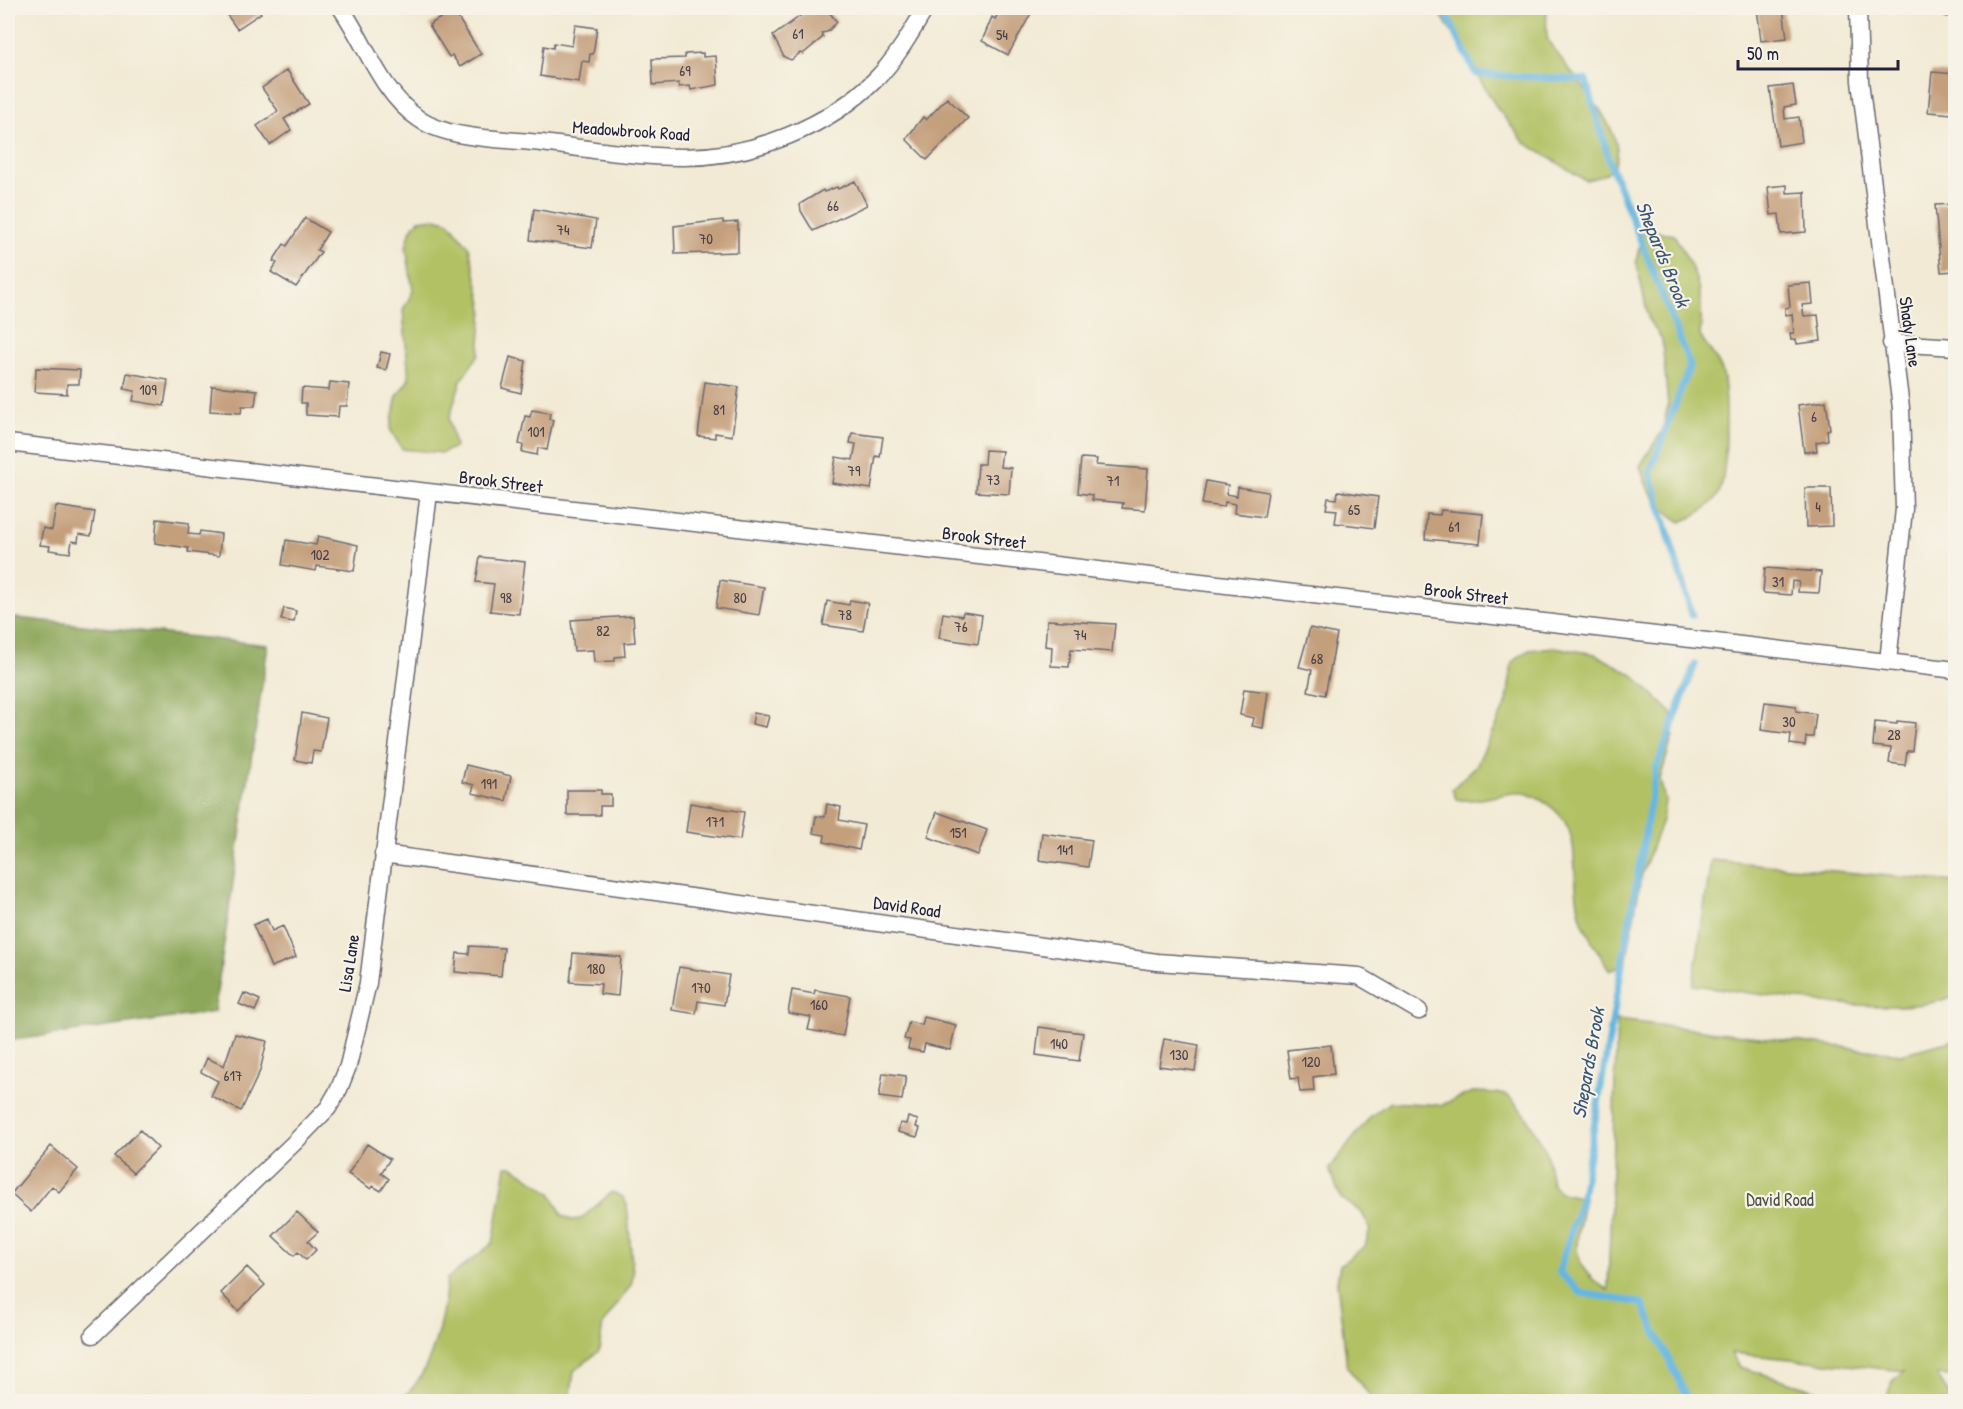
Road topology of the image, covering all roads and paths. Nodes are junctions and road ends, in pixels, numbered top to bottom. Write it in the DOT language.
graph roads {
  1 [pos="926,8"];
  2 [pos="1858,8"];
  3 [pos="1947,8"];
  4 [pos="1956,8"];
  5 [pos="346,9"];
  6 [pos="1891,343"];
  7 [pos="1956,346"];
  8 [pos="8,443"];
  9 [pos="429,493"];
  10 [pos="1888,662"];
  11 [pos="1956,670"];
  12 [pos="383,854"];
  13 [pos="1419,1011"];
  14 [pos="93,1335"];
  1 -- 5 [label="street, Meadowbrook Road"];
  2 -- 6 [label="street, Shady Lane"];
  3 -- 4 [label="street"];
  6 -- 7 [label="street"];
  6 -- 10 [label="street, Shady Lane"];
  8 -- 9 [label="street, Brook Street"];
  9 -- 10 [label="street, Brook Street"];
  9 -- 12 [label="street, Lisa Lane"];
  10 -- 11 [label="street, Brook Street"];
  12 -- 13 [label="street, David Road"];
  12 -- 14 [label="street, Lisa Lane"];
}
